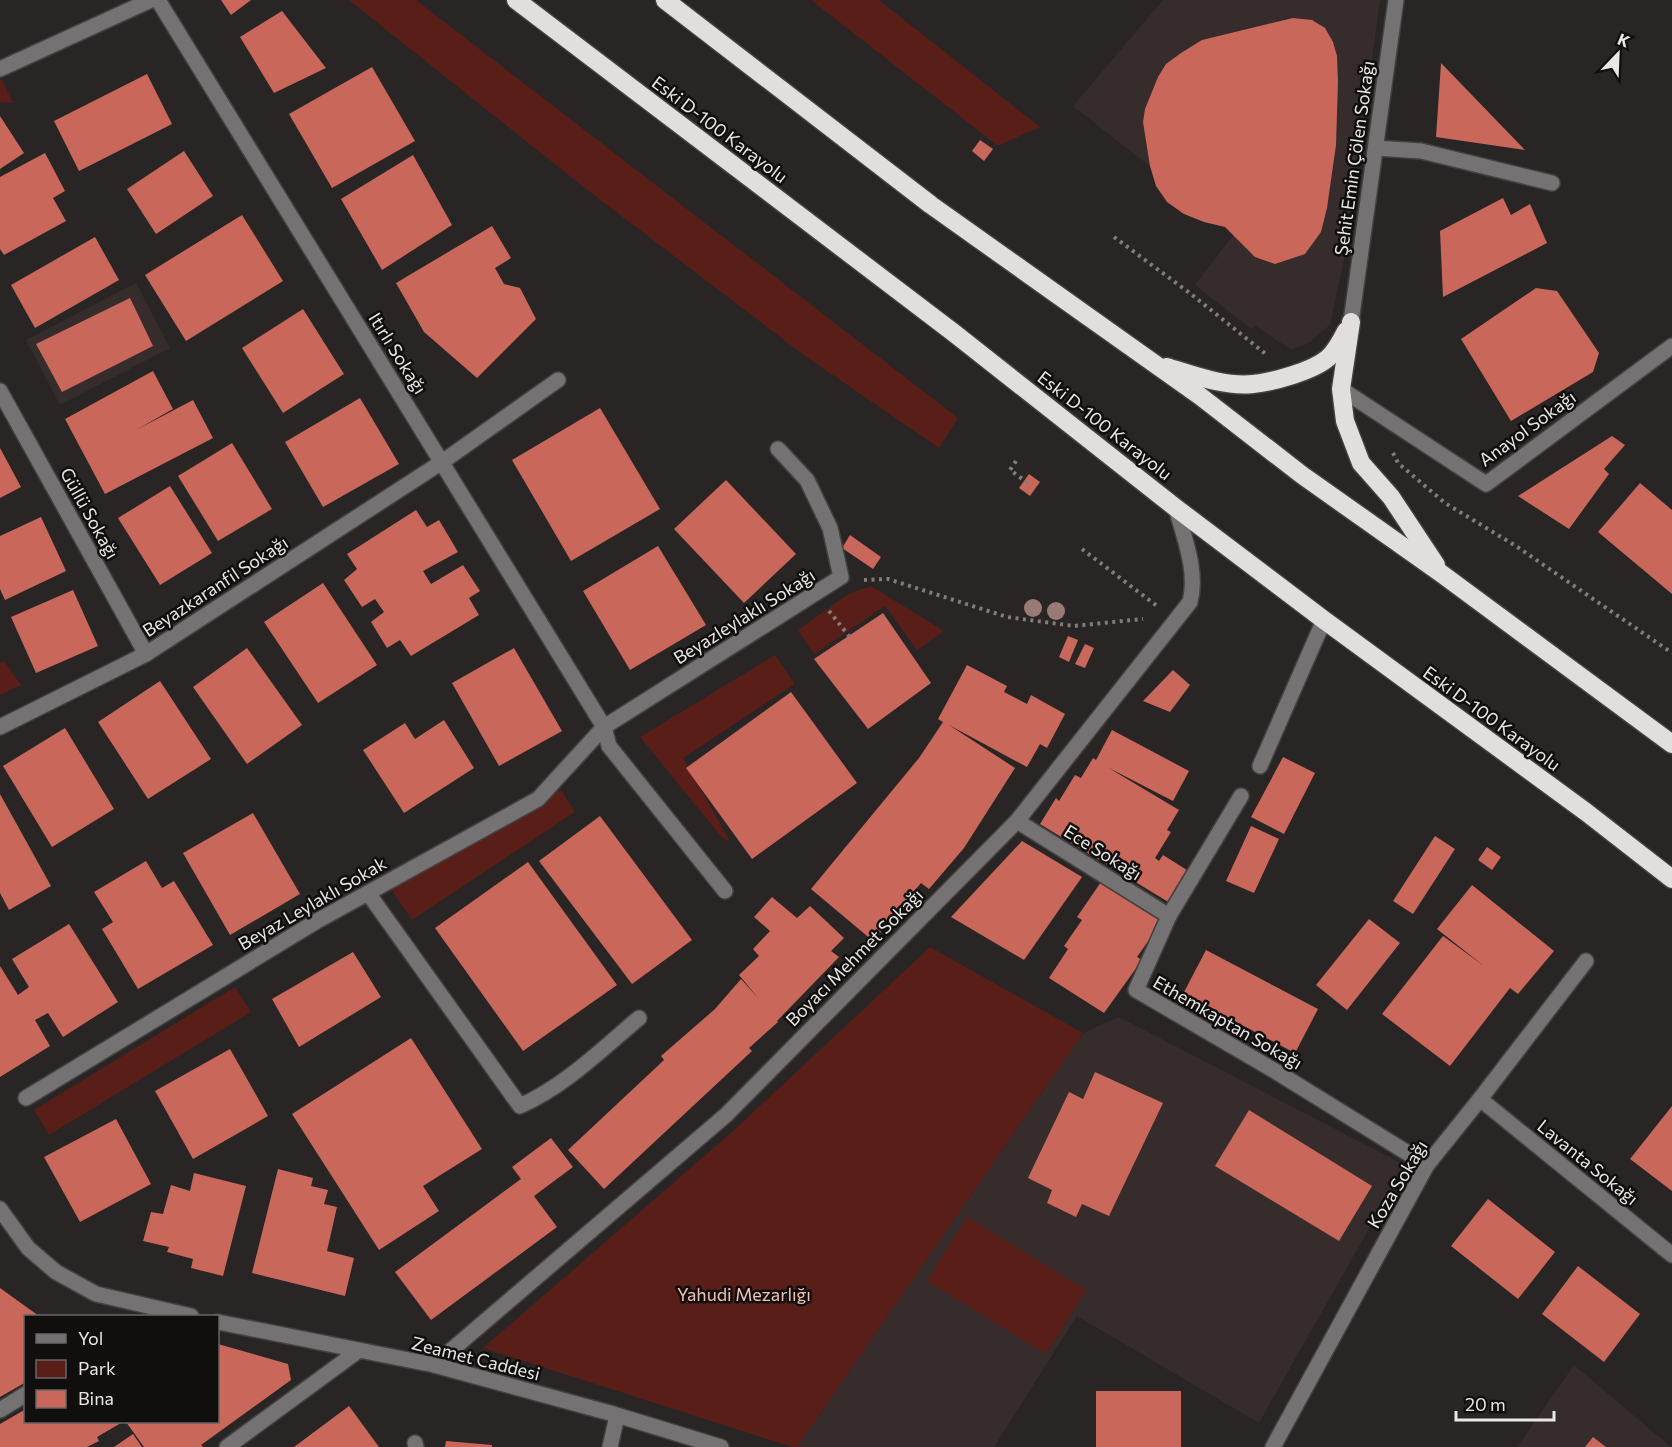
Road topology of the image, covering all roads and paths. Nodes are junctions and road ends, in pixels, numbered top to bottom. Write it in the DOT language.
graph roads {
  1 [pos="151,0"];
  2 [pos="158,0"];
  3 [pos="516,0"];
  4 [pos="665,0"];
  5 [pos="1396,0"];
  6 [pos="0,69"];
  7 [pos="1376,148"];
  8 [pos="1552,183"];
  9 [pos="1114,237"];
  10 [pos="1351,322"];
  11 [pos="1672,346"];
  12 [pos="1268,355"];
  13 [pos="1154,364"];
  14 [pos="558,380"];
  15 [pos="1341,389"];
  16 [pos="0,391"];
  17 [pos="1376,411"];
  18 [pos="778,449"];
  19 [pos="1016,461"];
  20 [pos="442,462"];
  21 [pos="1029,484"];
  22 [pos="1176,508"];
  23 [pos="1082,549"];
  24 [pos="1442,574"];
  25 [pos="868,580"];
  26 [pos="825,605"];
  27 [pos="1157,606"];
  28 [pos="1324,620"];
  29 [pos="1140,621"];
  30 [pos="849,636"];
  31 [pos="1672,653"];
  32 [pos="146,654"];
  33 [pos="0,727"];
  34 [pos="604,727"];
  35 [pos="1672,744"];
  36 [pos="1260,766"];
  37 [pos="1241,796"];
  38 [pos="1586,813"];
  39 [pos="1017,821"];
  40 [pos="1672,879"];
  41 [pos="725,891"];
  42 [pos="368,893"];
  43 [pos="1672,893"];
  44 [pos="1169,916"];
  45 [pos="1586,961"];
  46 [pos="639,1018"];
  47 [pos="26,1098"];
  48 [pos="1480,1100"];
  49 [pos="1427,1165"];
  50 [pos="0,1209"];
  51 [pos="1672,1255"];
  52 [pos="139,1311"];
  53 [pos="174,1315"];
  54 [pos="219,1322"];
  55 [pos="358,1351"];
  56 [pos="434,1365"];
  57 [pos="24,1395"];
  58 [pos="0,1410"];
  59 [pos="617,1416"];
  60 [pos="227,1447"];
  61 [pos="610,1447"];
  62 [pos="721,1447"];
  63 [pos="1273,1447"];
  1 -- 6 [label="street"];
  2 -- 20 [label="street, Itırlı Sokağı"];
  3 -- 22 [label="highway, Eski D-100 Karayolu"];
  4 -- 13 [label="highway"];
  5 -- 7 [label="street, Şehit Emin Çölen Sokağı"];
  7 -- 8 [label="street"];
  7 -- 10 [label="street, Şehit Emin Çölen Sokağı"];
  9 -- 12 [label="path"];
  10 -- 13 [label="highway"];
  10 -- 15 [label="highway"];
  11 -- 17 [label="street, Anayol Sokağı"];
  13 -- 24 [label="highway"];
  14 -- 20 [label="street, Beyazkaranfil Sokağı"];
  15 -- 17 [label="street, Anayol Sokağı"];
  15 -- 24 [label="highway"];
  16 -- 32 [label="street, Güllü Sokağı"];
  17 -- 31 [label="path"];
  18 -- 34 [label="street, Beyazleylaklı Sokağı"];
  19 -- 21 [label="path"];
  20 -- 32 [label="street, Beyazkaranfil Sokağı"];
  20 -- 34 [label="street, Itırlı Sokağı"];
  22 -- 28 [label="highway, Eski D-100 Karayolu"];
  22 -- 39 [label="street, Boyacı Mehmet Sokağı"];
  23 -- 27 [label="path"];
  24 -- 35 [label="highway"];
  25 -- 29 [label="path"];
  26 -- 30 [label="path"];
  28 -- 36 [label="street"];
  28 -- 38 [label="highway, Eski D-100 Karayolu"];
  32 -- 33 [label="street, Beyazkaranfil Sokağı"];
  34 -- 41 [label="street, Itırlı Sokağı"];
  34 -- 42 [label="street, Beyaz Leylaklı Sokak"];
  37 -- 44 [label="street, Ethemkaptan Sokağı"];
  38 -- 40 [label="highway, Eski D-100 Karayolu"];
  38 -- 43 [label="highway"];
  39 -- 44 [label="street, Ece Sokağı"];
  39 -- 56 [label="street, Boyacı Mehmet Sokağı"];
  42 -- 46 [label="street"];
  42 -- 47 [label="street, Beyaz Leylaklı Sokak"];
  44 -- 49 [label="street, Ethemkaptan Sokağı"];
  45 -- 48 [label="street, Koza Sokağı"];
  48 -- 49 [label="street, Koza Sokağı"];
  48 -- 51 [label="street, Lavanta Sokağı"];
  49 -- 63 [label="street, Koza Sokağı"];
  50 -- 52 [label="street"];
  52 -- 53 [label="street"];
  54 -- 55 [label="street, Zeamet Caddesi"];
  55 -- 56 [label="street, Zeamet Caddesi"];
  55 -- 60 [label="street"];
  56 -- 59 [label="street, Zeamet Caddesi"];
  57 -- 58 [label="street"];
  59 -- 61 [label="street"];
  59 -- 62 [label="street, Zeamet Caddesi"];
}
